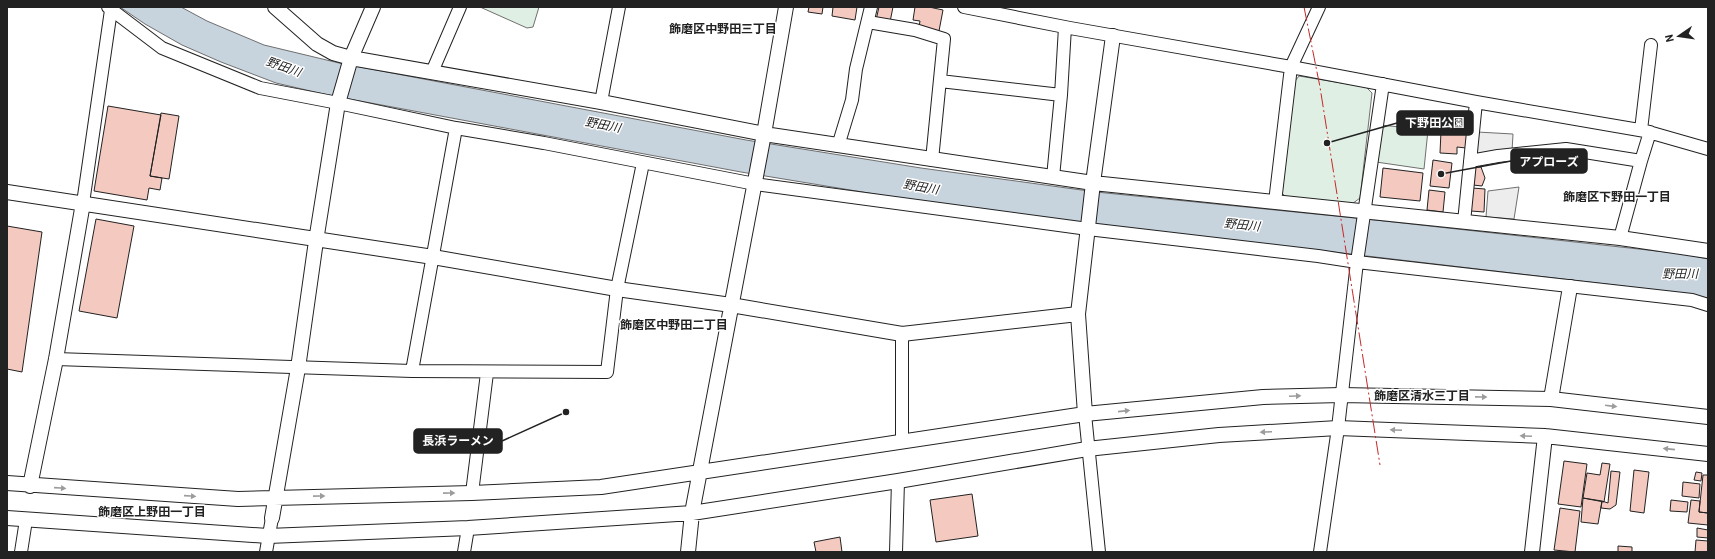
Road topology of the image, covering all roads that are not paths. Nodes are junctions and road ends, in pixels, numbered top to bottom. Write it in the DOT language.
graph roads {
  1 [pos="275,7"];
  2 [pos="373,7"];
  3 [pos="460,7"];
  4 [pos="619,7"];
  5 [pos="786,7"];
  6 [pos="871,7"];
  7 [pos="964,7"];
  8 [pos="1319,7"];
  9 [pos="109,8"];
  10 [pos="868,22"];
  11 [pos="1065,27"];
  12 [pos="1113,36"];
  13 [pos="1651,45"];
  14 [pos="351,58"];
  15 [pos="1291,67"];
  16 [pos="432,72"];
  17 [pos="940,81"];
  18 [pos="1383,84"];
  19 [pos="1061,95"];
  20 [pos="601,102"];
  21 [pos="1476,102"];
  22 [pos="338,103"];
  23 [pos="456,128"];
  24 [pos="1645,131"];
  25 [pos="764,134"];
  26 [pos="838,146"];
  27 [pos="1708,149"];
  28 [pos="932,160"];
  29 [pos="1470,160"];
  30 [pos="1642,161"];
  31 [pos="643,163"];
  32 [pos="1053,177"];
  33 [pos="1093,183"];
  34 [pos="755,184"];
  35 [pos="7,192"];
  36 [pos="1275,202"];
  37 [pos="83,203"];
  38 [pos="1366,211"];
  39 [pos="1464,222"];
  40 [pos="1088,229"];
  41 [pos="1620,238"];
  42 [pos="316,241"];
  43 [pos="1708,251"];
  44 [pos="433,258"];
  45 [pos="1357,262"];
  46 [pos="1570,287"];
  47 [pos="617,288"];
  48 [pos="731,305"];
  49 [pos="1708,305"];
  50 [pos="1078,314"];
  51 [pos="902,334"];
  52 [pos="56,359"];
  53 [pos="298,368"];
  54 [pos="412,371"];
  55 [pos="487,373"];
  56 [pos="1341,395"];
  57 [pos="1551,399"];
  58 [pos="1085,414"];
  59 [pos="1708,417"];
  60 [pos="1338,428"];
  61 [pos="1545,436"];
  62 [pos="902,442"];
  63 [pos="1087,449"];
  64 [pos="1708,454"];
  65 [pos="700,473"];
  66 [pos="898,482"];
  67 [pos="7,483"];
  68 [pos="30,486"];
  69 [pos="472,493"];
  70 [pos="275,497"];
  71 [pos="692,513"];
  72 [pos="7,518"];
  73 [pos="272,518"];
  74 [pos="26,520"];
  75 [pos="468,528"];
  76 [pos="268,536"];
  77 [pos="21,552"];
  78 [pos="266,552"];
  79 [pos="464,552"];
  80 [pos="688,552"];
  81 [pos="896,552"];
  82 [pos="1099,552"];
  83 [pos="1320,552"];
  84 [pos="1532,552"];
  1 -- 14 [label="street"];
  2 -- 14 [label="street"];
  3 -- 16 [label="street"];
  4 -- 20 [label="street"];
  5 -- 25 [label="street"];
  6 -- 10 [label="street"];
  7 -- 11 [label="street"];
  8 -- 15 [label="street"];
  9 -- 22 [label="street"];
  9 -- 37 [label="street"];
  10 -- 17 [label="street"];
  10 -- 26 [label="street"];
  11 -- 12 [label="street"];
  11 -- 19 [label="street"];
  12 -- 15 [label="street"];
  12 -- 33 [label="street"];
  13 -- 24 [label="street"];
  14 -- 16 [label="street"];
  14 -- 22 [label="street"];
  15 -- 18 [label="street"];
  15 -- 36 [label="street"];
  16 -- 20 [label="street"];
  17 -- 19 [label="street"];
  17 -- 28 [label="street"];
  18 -- 21 [label="street"];
  18 -- 38 [label="street"];
  19 -- 32 [label="street"];
  20 -- 25 [label="street"];
  21 -- 24 [label="street"];
  21 -- 29 [label="street"];
  22 -- 23 [label="street"];
  22 -- 42 [label="street"];
  23 -- 31 [label="street"];
  23 -- 44 [label="street"];
  24 -- 27 [label="street"];
  24 -- 30 [label="street"];
  25 -- 26 [label="street"];
  25 -- 34 [label="street"];
  26 -- 28 [label="street"];
  28 -- 32 [label="street"];
  29 -- 30 [label="street"];
  29 -- 39 [label="street"];
  30 -- 41 [label="street"];
  31 -- 34 [label="street"];
  31 -- 47 [label="street"];
  32 -- 33 [label="street"];
  33 -- 36 [label="street"];
  33 -- 40 [label="street"];
  34 -- 40 [label="street"];
  34 -- 48 [label="street"];
  35 -- 37 [label="street"];
  36 -- 38 [label="street"];
  37 -- 42 [label="street"];
  37 -- 52 [label="street"];
  38 -- 39 [label="street"];
  38 -- 45 [label="street"];
  39 -- 41 [label="street"];
  40 -- 45 [label="street"];
  40 -- 50 [label="street"];
  41 -- 43 [label="street"];
  42 -- 44 [label="street"];
  42 -- 53 [label="street"];
  44 -- 47 [label="street"];
  44 -- 54 [label="street"];
  45 -- 46 [label="street"];
  45 -- 56 [label="street"];
  46 -- 49 [label="street"];
  46 -- 57 [label="street"];
  47 -- 48 [label="street"];
  47 -- 55 [label="street"];
  48 -- 51 [label="street"];
  48 -- 65 [label="street"];
  50 -- 51 [label="street"];
  50 -- 58 [label="street"];
  51 -- 62 [label="street"];
  52 -- 53 [label="street"];
  52 -- 68 [label="street"];
  53 -- 54 [label="street"];
  53 -- 70 [label="street"];
  54 -- 55 [label="street"];
  55 -- 69 [label="street"];
  56 -- 57 [label="street, one-way"];
  58 -- 56 [label="street, one-way"];
  56 -- 60 [label="street"];
  57 -- 59 [label="street, one-way"];
  58 -- 62 [label="street"];
  58 -- 63 [label="street"];
  61 -- 60 [label="street, one-way"];
  60 -- 63 [label="street, one-way"];
  60 -- 83 [label="street"];
  64 -- 61 [label="street, one-way"];
  61 -- 84 [label="street"];
  62 -- 65 [label="street"];
  63 -- 66 [label="street"];
  63 -- 82 [label="street"];
  65 -- 69 [label="street"];
  65 -- 71 [label="street"];
  66 -- 71 [label="street"];
  66 -- 81 [label="street"];
  67 -- 68 [label="street"];
  68 -- 70 [label="street, one-way"];
  70 -- 69 [label="street, one-way"];
  70 -- 73 [label="street"];
  71 -- 75 [label="street"];
  71 -- 80 [label="street"];
  72 -- 74 [label="street"];
  73 -- 76 [label="street"];
  74 -- 76 [label="street"];
  74 -- 77 [label="street"];
  75 -- 76 [label="street"];
  75 -- 79 [label="street"];
  76 -- 78 [label="street"];
}
